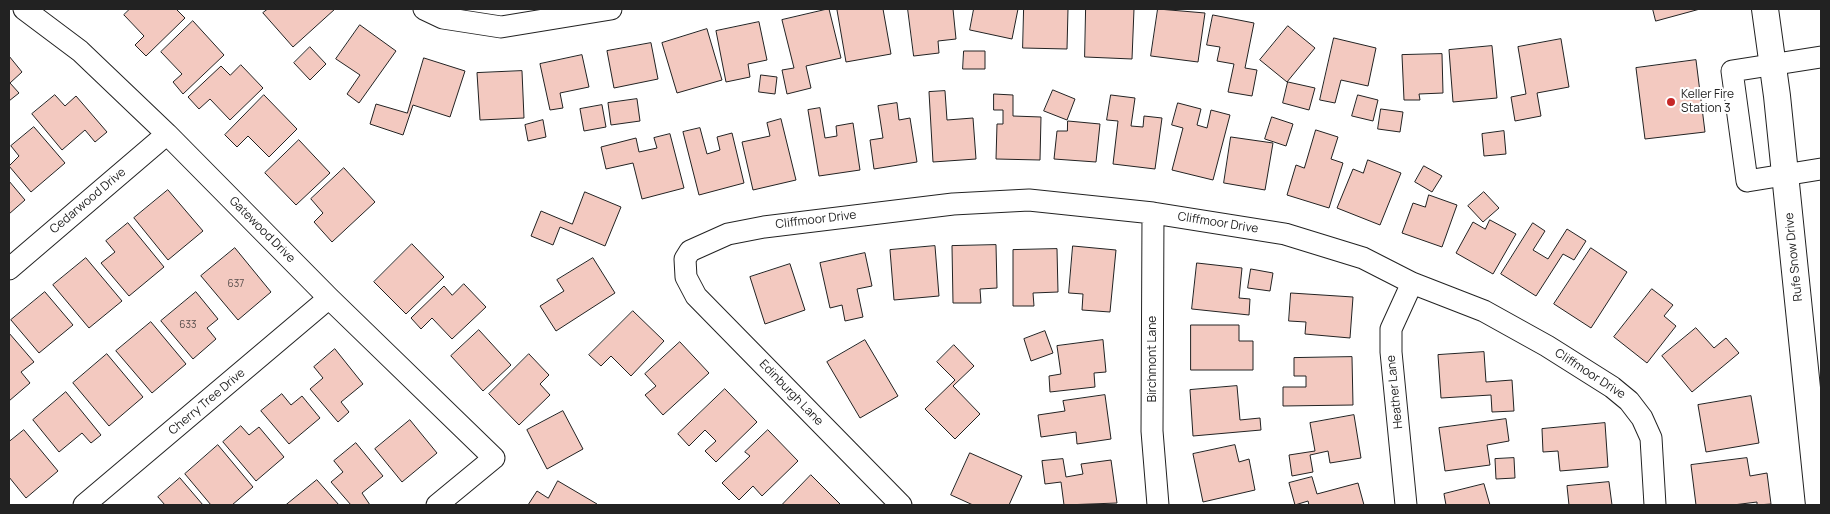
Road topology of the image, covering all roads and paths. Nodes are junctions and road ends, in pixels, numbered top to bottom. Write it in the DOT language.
graph roads {
  1 [pos="24,9"];
  2 [pos="424,9"];
  3 [pos="611,9"];
  4 [pos="1765,9"];
  5 [pos="1821,57"];
  6 [pos="1773,64"];
  7 [pos="167,134"];
  8 [pos="1821,169"];
  9 [pos="1785,176"];
  10 [pos="1153,212"];
  11 [pos="9,269"];
  12 [pos="686,277"];
  13 [pos="1412,283"];
  14 [pos="330,298"];
  15 [pos="84,505"];
  16 [pos="437,505"];
  17 [pos="901,505"];
  18 [pos="1158,505"];
  19 [pos="1406,505"];
  20 [pos="1655,505"];
  21 [pos="1819,505"];
  1 -- 7 [label="street, Gatewood Drive"];
  2 -- 3 [label="street"];
  4 -- 6 [label="main road, Rufe Snow Drive"];
  5 -- 6 [label="street"];
  6 -- 9 [label="main road, Rufe Snow Drive"];
  6 -- 9 [label="street"];
  7 -- 11 [label="street, Cedarwood Drive"];
  7 -- 14 [label="street, Gatewood Drive"];
  8 -- 9 [label="street"];
  9 -- 21 [label="main road, Rufe Snow Drive"];
  10 -- 12 [label="street, Cliffmoor Drive"];
  10 -- 13 [label="street, Cliffmoor Drive"];
  10 -- 18 [label="street, Birchmont Lane"];
  12 -- 17 [label="street, Edinburgh Lane"];
  13 -- 19 [label="street, Heather Lane"];
  13 -- 20 [label="street, Cliffmoor Drive"];
  14 -- 15 [label="street, Cherry Tree Drive"];
  14 -- 16 [label="street, Gatewood Drive"];
}
